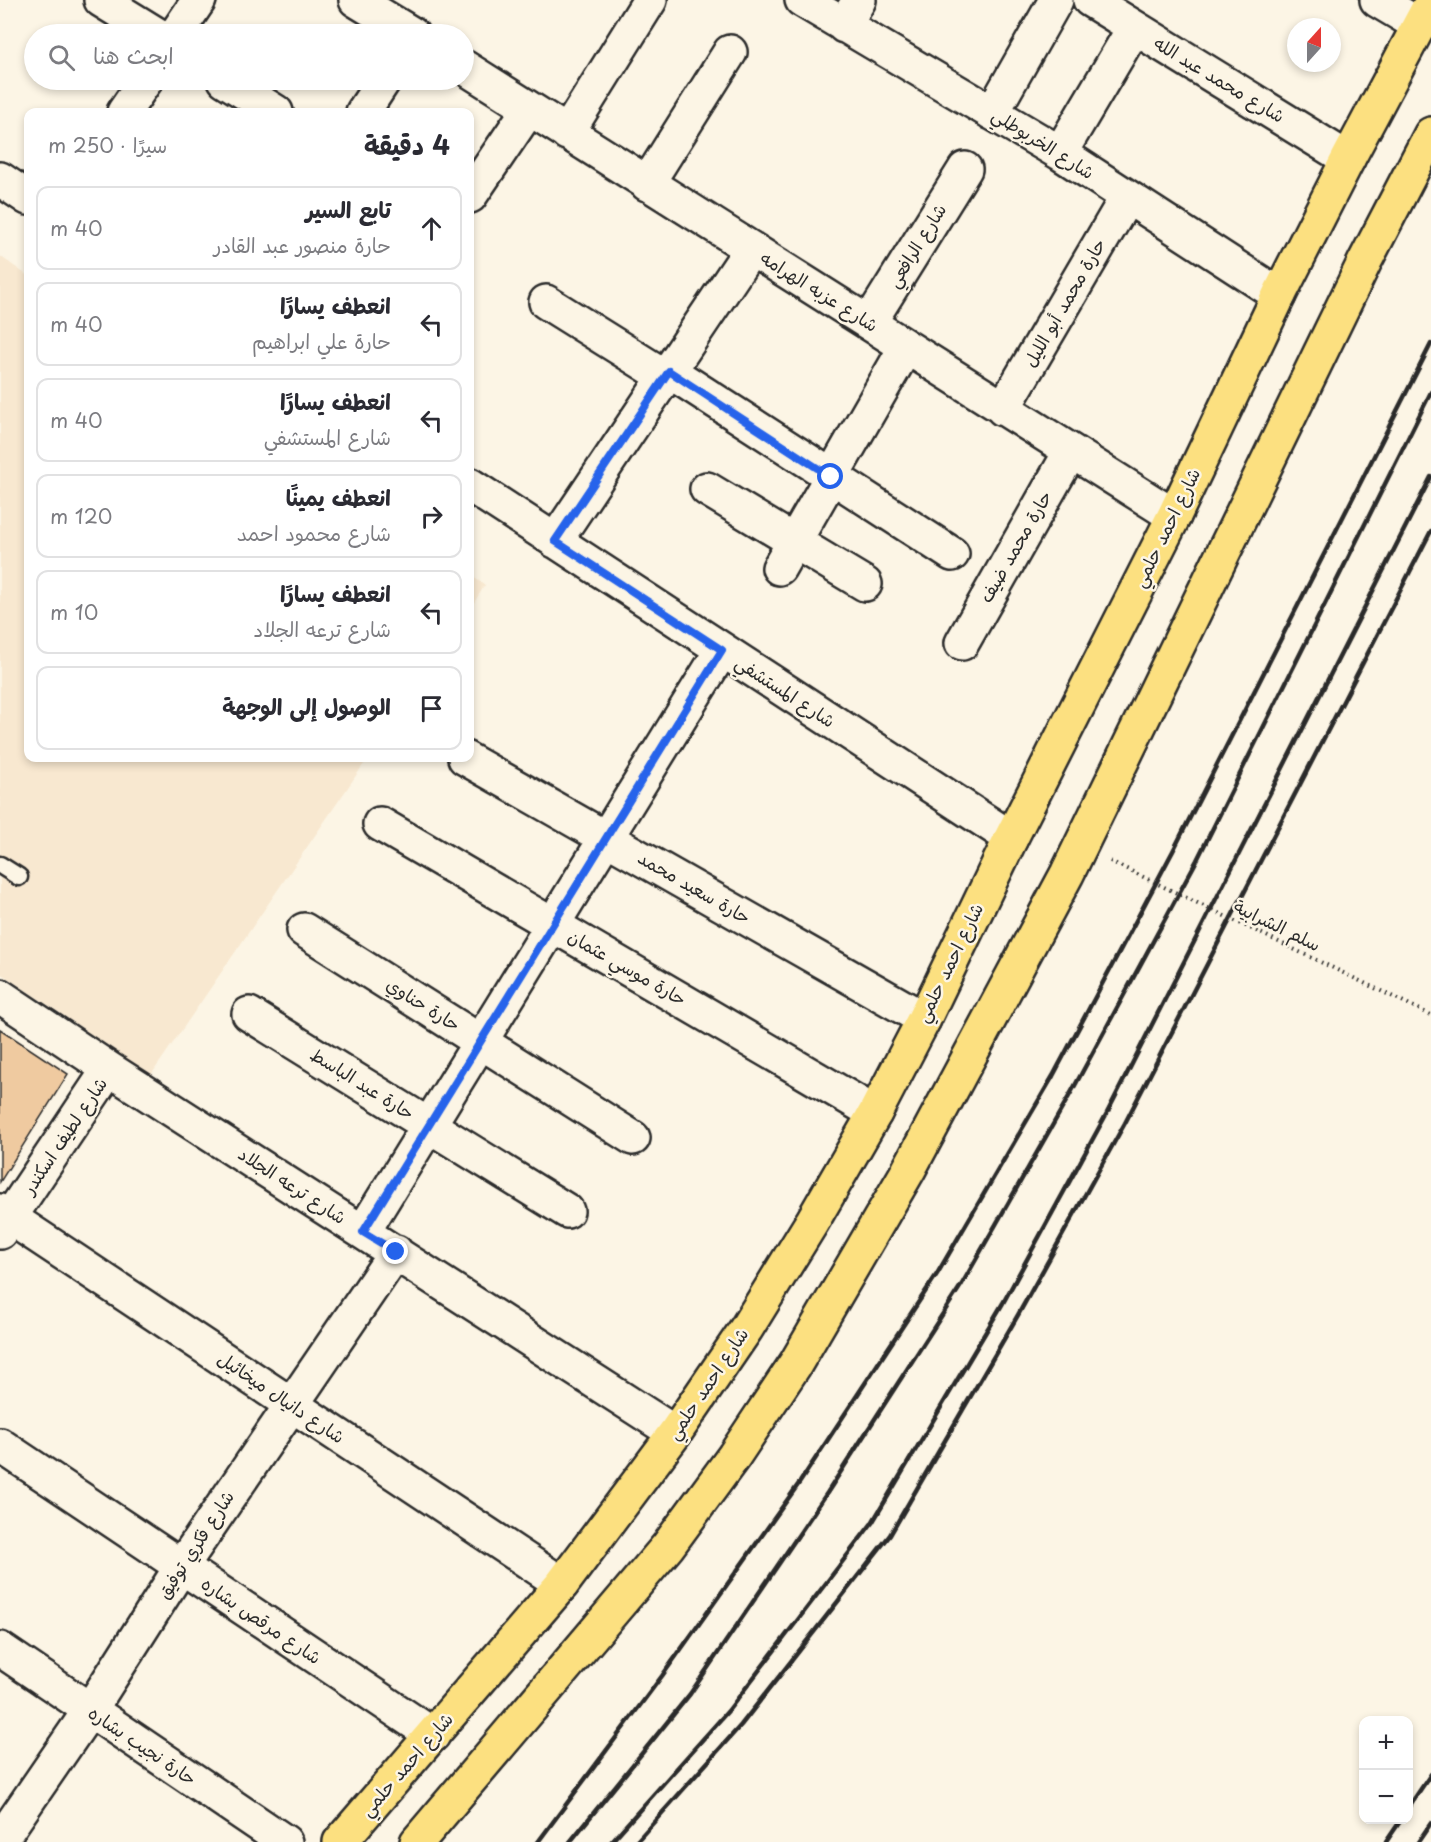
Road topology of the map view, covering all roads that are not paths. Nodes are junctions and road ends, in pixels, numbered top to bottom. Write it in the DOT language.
graph roads {
  1 [pos="101,0"];
  2 [pos="199,0"];
  3 [pos="356,0"];
  4 [pos="650,0"];
  5 [pos="802,0"];
  6 [pos="1056,0"];
  7 [pos="1090,0"];
  8 [pos="1377,0"];
  9 [pos="851,13"];
  10 [pos="1425,14"];
  11 [pos="401,18"];
  12 [pos="140,24"];
  13 [pos="183,24"];
  14 [pos="1134,28"];
  15 [pos="730,52"];
  16 [pos="474,73"];
  17 [pos="139,90"];
  18 [pos="241,90"];
  19 [pos="377,90"];
  20 [pos="127,108"];
  21 [pos="270,108"];
  22 [pos="366,108"];
  23 [pos="529,109"];
  24 [pos="992,113"];
  25 [pos="567,133"];
  26 [pos="1431,134"];
  27 [pos="1060,153"];
  28 [pos="1348,159"];
  29 [pos="965,169"];
  30 [pos="0,179"];
  31 [pos="647,184"];
  32 [pos="474,190"];
  33 [pos="24,195"];
  34 [pos="1127,197"];
  35 [pos="751,249"];
  36 [pos="1279,295"];
  37 [pos="546,302"];
  38 [pos="869,323"];
  39 [pos="906,347"];
  40 [pos="668,374"];
  41 [pos="1003,409"];
  42 [pos="1071,451"];
  43 [pos="831,477"];
  44 [pos="474,488"];
  45 [pos="707,489"];
  46 [pos="1174,516"];
  47 [pos="555,541"];
  48 [pos="787,554"];
  49 [pos="952,554"];
  50 [pos="865,584"];
  51 [pos="962,643"];
  52 [pos="722,650"];
  53 [pos="472,762"];
  54 [pos="380,824"];
  55 [pos="606,838"];
  56 [pos="1011,838"];
  57 [pos="0,865"];
  58 [pos="19,877"];
  59 [pos="552,924"];
  60 [pos="304,930"];
  61 [pos="0,996"];
  62 [pos="249,1014"];
  63 [pos="924,1019"];
  64 [pos="480,1041"];
  65 [pos="109,1069"];
  66 [pos="875,1113"];
  67 [pos="428,1125"];
  68 [pos="633,1138"];
  69 [pos="567,1212"];
  70 [pos="3,1220"];
  71 [pos="363,1232"];
  72 [pos="396,1252"];
  73 [pos="290,1405"];
  74 [pos="675,1433"];
  75 [pos="0,1445"];
  76 [pos="181,1567"];
  77 [pos="562,1584"];
  78 [pos="0,1650"];
  79 [pos="90,1710"];
  80 [pos="433,1735"];
  81 [pos="2,1840"];
  82 [pos="285,1842"];
  83 [pos="340,1842"];
  84 [pos="417,1842"];
  1 -- 12 [label="street"];
  2 -- 13 [label="street"];
  3 -- 11 [label="street"];
  4 -- 25 [label="street"];
  5 -- 9 [label="street, شارع الخربوطلي"];
  6 -- 24 [label="street"];
  7 -- 14 [label="street, شارع محمد عبد الله"];
  8 -- 10 [label="street"];
  9 -- 24 [label="street, شارع الخربوطلي"];
  10 -- 28 [label="main road, شارع احمد حلمي"];
  14 -- 27 [label="street"];
  14 -- 28 [label="street, شارع محمد عبد الله"];
  15 -- 31 [label="street"];
  16 -- 23 [label="street, شارع عزبه الهرامه"];
  17 -- 20 [label="street"];
  18 -- 21 [label="street"];
  19 -- 22 [label="street"];
  23 -- 25 [label="street, شارع عزبه الهرامه"];
  23 -- 32 [label="street"];
  24 -- 27 [label="street, شارع الخربوطلي"];
  25 -- 31 [label="street, شارع عزبه الهرامه"];
  26 -- 84 [label="main road"];
  27 -- 34 [label="street, شارع الخربوطلي"];
  28 -- 36 [label="main road, شارع احمد حلمي"];
  29 -- 38 [label="street, شارع الرافعي"];
  30 -- 33 [label="street"];
  31 -- 35 [label="street, شارع عزبه الهرامه"];
  34 -- 36 [label="street, شارع الخربوطلي"];
  34 -- 41 [label="street, حارة محمد أبو الليل"];
  35 -- 38 [label="street, شارع عزبه الهرامه"];
  35 -- 40 [label="street"];
  36 -- 46 [label="main road, شارع احمد حلمي"];
  37 -- 40 [label="street"];
  38 -- 39 [label="street, شارع عزبه الهرامه"];
  39 -- 41 [label="street, شارع عزبه الهرامه"];
  39 -- 43 [label="street"];
  40 -- 43 [label="street"];
  40 -- 47 [label="street"];
  41 -- 42 [label="street, شارع عزبه الهرامه"];
  42 -- 46 [label="street, شارع عزبه الهرامه"];
  42 -- 51 [label="street, حارة محمد ضيف"];
  43 -- 48 [label="street"];
  43 -- 49 [label="street"];
  44 -- 47 [label="street, شارع المستشفي"];
  45 -- 48 [label="street"];
  46 -- 56 [label="main road, شارع احمد حلمي"];
  47 -- 52 [label="street, شارع المستشفي"];
  48 -- 50 [label="street"];
  52 -- 55 [label="street"];
  52 -- 56 [label="street, شارع المستشفي"];
  53 -- 55 [label="street, حارة سعيد محمد"];
  54 -- 59 [label="street, حارة موسي عثمان"];
  55 -- 59 [label="street"];
  55 -- 63 [label="street, حارة سعيد محمد"];
  56 -- 63 [label="main road, شارع احمد حلمي"];
  57 -- 58 [label="lane"];
  59 -- 64 [label="street"];
  59 -- 66 [label="street, حارة موسي عثمان"];
  60 -- 64 [label="street, حارة حناوي"];
  61 -- 65 [label="street, شارع ترعه الجلاد"];
  62 -- 67 [label="street, حارة عبد الباسط"];
  63 -- 66 [label="main road, شارع احمد حلمي"];
  64 -- 67 [label="street"];
  64 -- 68 [label="street, حارة حناوي"];
  65 -- 70 [label="street, شارع لطيف اسكندر"];
  65 -- 71 [label="street, شارع ترعه الجلاد"];
  66 -- 74 [label="main road, شارع احمد حلمي"];
  67 -- 69 [label="street, حارة عبد الباسط"];
  67 -- 71 [label="street"];
  70 -- 73 [label="street, شارع دانيال ميخائيل"];
  71 -- 72 [label="street, شارع ترعه الجلاد"];
  72 -- 73 [label="street, شارع فكري توفيق"];
  72 -- 74 [label="street, شارع ترعه الجلاد"];
  73 -- 76 [label="street, شارع فكري توفيق"];
  73 -- 77 [label="street, شارع دانيال ميخائيل"];
  74 -- 77 [label="main road, شارع احمد حلمي"];
  75 -- 76 [label="street, شارع مرقص بشاره"];
  76 -- 79 [label="street, شارع فكري توفيق"];
  76 -- 80 [label="street, شارع مرقص بشاره"];
  77 -- 80 [label="main road, شارع احمد حلمي"];
  78 -- 79 [label="street, حارة نجيب بشاره"];
  79 -- 81 [label="street, شارع فكري توفيق"];
  79 -- 82 [label="street, حارة نجيب بشاره"];
  80 -- 83 [label="main road, شارع احمد حلمي"];
}
